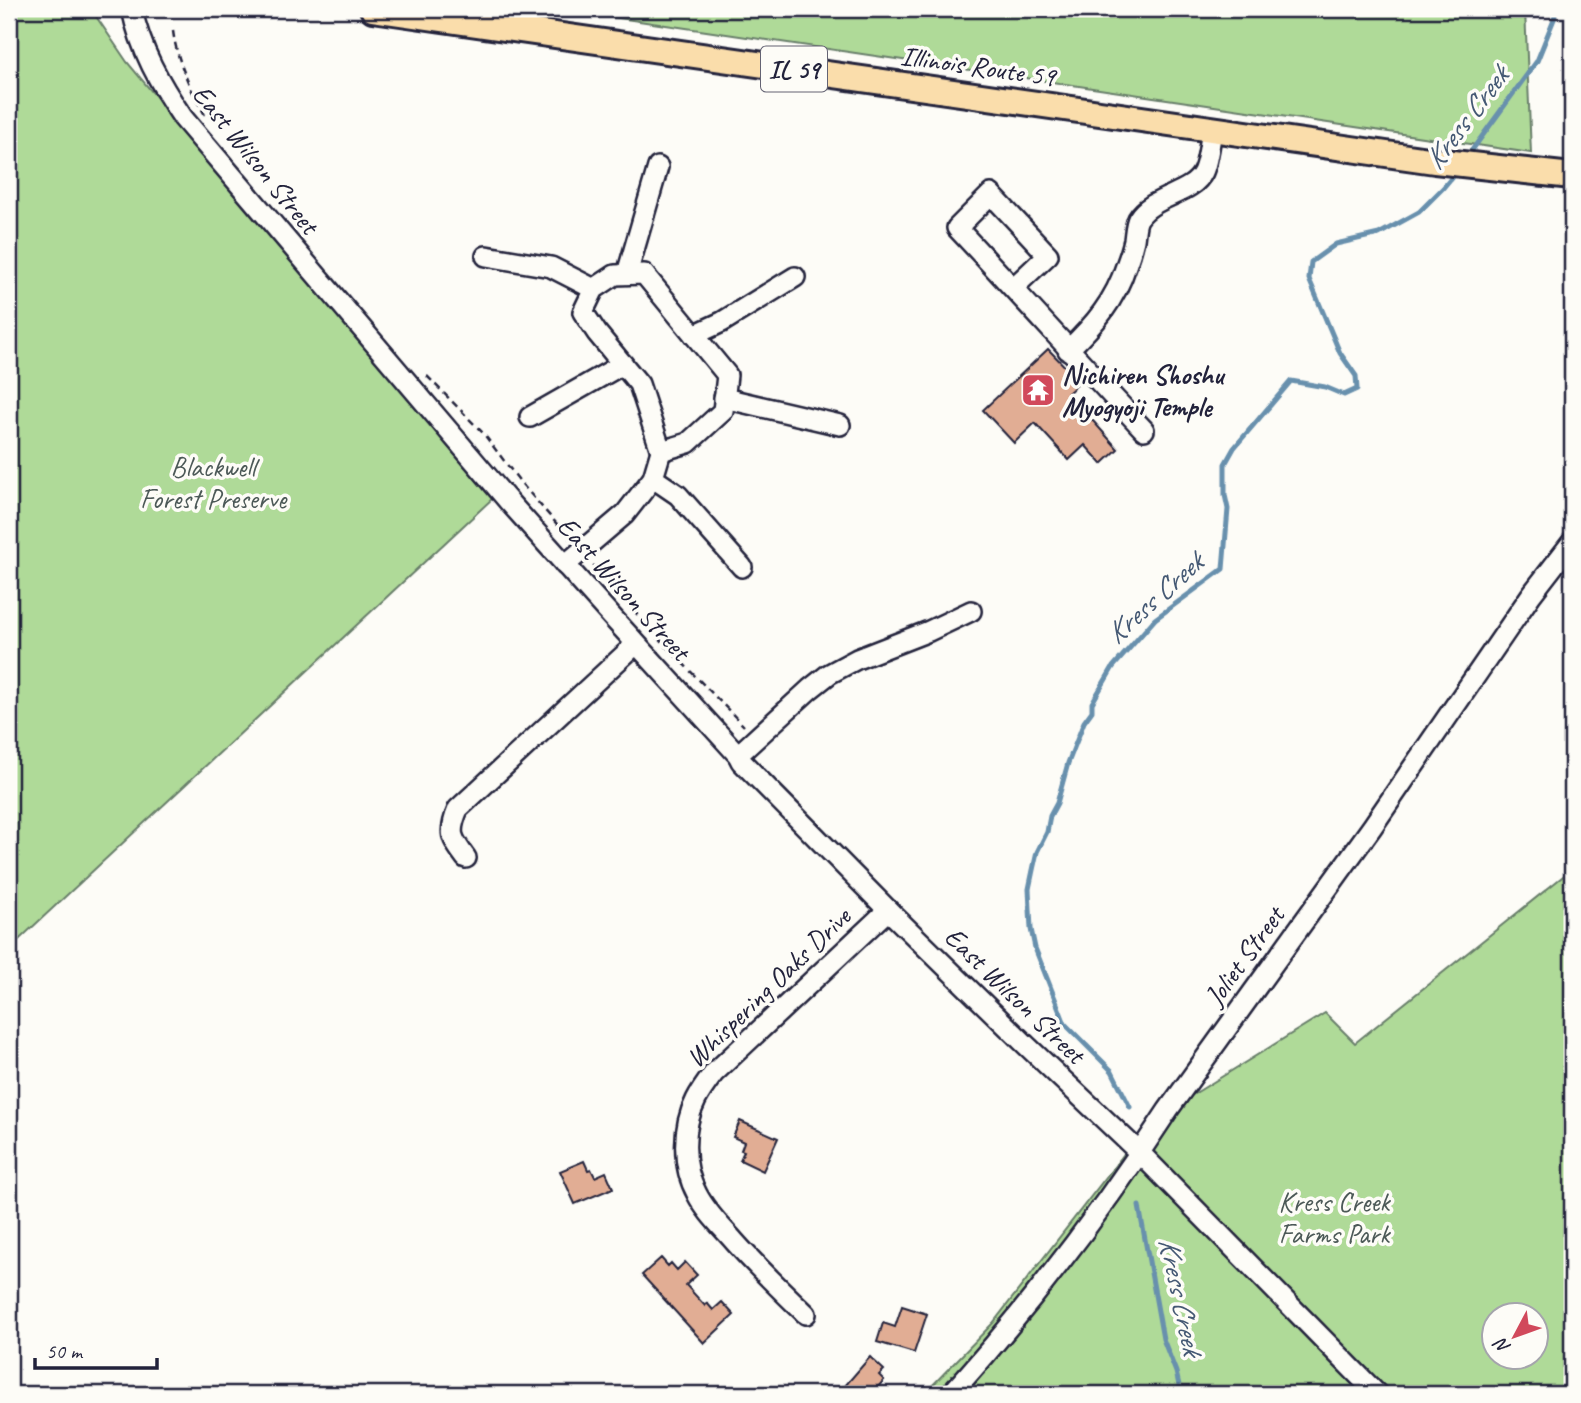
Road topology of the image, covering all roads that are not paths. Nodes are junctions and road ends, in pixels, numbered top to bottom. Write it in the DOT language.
graph roads {
  1 [pos="132,9"];
  2 [pos="374,9"];
  3 [pos="1212,130"];
  4 [pos="658,167"];
  5 [pos="1572,176"];
  6 [pos="486,256"];
  7 [pos="627,274"];
  8 [pos="795,277"];
  9 [pos="1013,288"];
  10 [pos="594,289"];
  11 [pos="694,335"];
  12 [pos="1068,350"];
  13 [pos="623,364"];
  14 [pos="724,398"];
  15 [pos="530,417"];
  16 [pos="840,425"];
  17 [pos="1144,430"];
  18 [pos="661,451"];
  19 [pos="653,478"];
  20 [pos="1572,542"];
  21 [pos="565,565"];
  22 [pos="741,567"];
  23 [pos="971,611"];
  24 [pos="636,645"];
  25 [pos="738,755"];
  26 [pos="466,858"];
  27 [pos="888,910"];
  28 [pos="1140,1153"];
  29 [pos="806,1314"];
  30 [pos="951,1394"];
  31 [pos="1377,1394"];
  1 -- 21 [label="street, East Wilson Street"];
  2 -- 3 [label="main road, Illinois Route 59 / IL 59"];
  3 -- 5 [label="main road, Illinois Route 59 / IL 59"];
  3 -- 12 [label="street"];
  4 -- 7 [label="street"];
  6 -- 10 [label="street"];
  7 -- 10 [label="street"];
  7 -- 11 [label="street"];
  8 -- 11 [label="street"];
  9 -- 9 [label="street"];
  9 -- 12 [label="street"];
  10 -- 13 [label="street"];
  11 -- 14 [label="street"];
  12 -- 17 [label="street"];
  13 -- 15 [label="street"];
  13 -- 18 [label="street"];
  14 -- 16 [label="street"];
  14 -- 18 [label="street"];
  18 -- 19 [label="street"];
  19 -- 21 [label="street"];
  19 -- 22 [label="street"];
  20 -- 28 [label="street, Joliet Street"];
  21 -- 24 [label="street, East Wilson Street"];
  23 -- 25 [label="street"];
  24 -- 25 [label="street, East Wilson Street"];
  24 -- 26 [label="street"];
  25 -- 27 [label="street, East Wilson Street"];
  27 -- 28 [label="street, East Wilson Street"];
  27 -- 29 [label="street, Whispering Oaks Drive"];
  28 -- 30 [label="street, Joliet Street"];
  28 -- 31 [label="street, East Wilson Street"];
}
